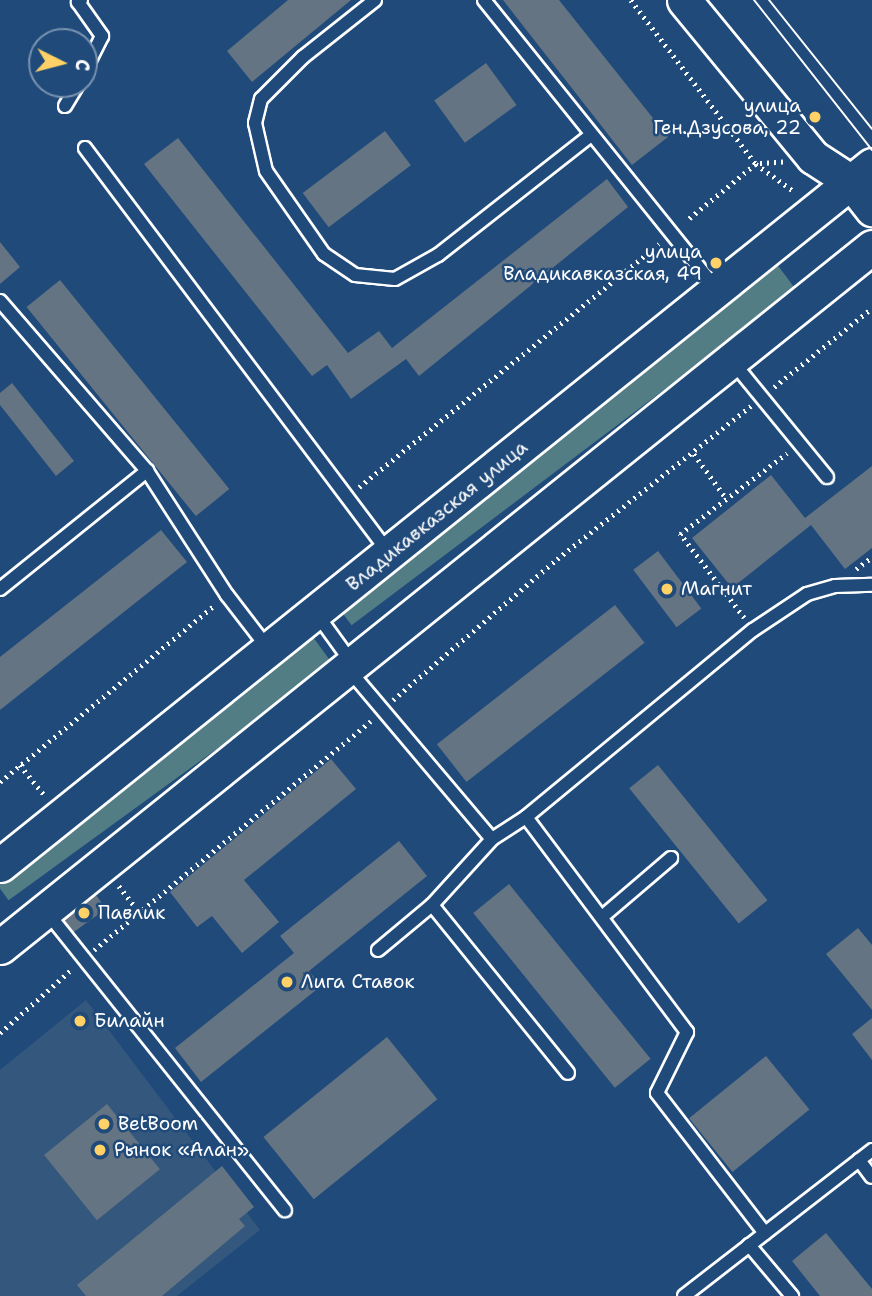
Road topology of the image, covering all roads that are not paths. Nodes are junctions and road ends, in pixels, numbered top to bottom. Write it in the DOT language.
graph roads {
  1 [pos="81,0"];
  2 [pos="375,0"];
  3 [pos="484,0"];
  4 [pos="684,0"];
  5 [pos="96,28"];
  6 [pos="70,98"];
  7 [pos="65,106"];
  8 [pos="591,135"];
  9 [pos="85,148"];
  10 [pos="861,173"];
  11 [pos="872,209"];
  12 [pos="872,247"];
  13 [pos="717,290"];
  14 [pos="0,300"];
  15 [pos="731,361"];
  16 [pos="147,471"];
  17 [pos="827,477"];
  18 [pos="389,554"];
  19 [pos="872,586"];
  20 [pos="0,589"];
  21 [pos="316,613"];
  22 [pos="269,650"];
  23 [pos="352,668"];
  24 [pos="526,817"];
  25 [pos="492,839"];
  26 [pos="671,858"];
  27 [pos="0,865"];
  28 [pos="432,905"];
  29 [pos="46,911"];
  30 [pos="602,917"];
  31 [pos="0,947"];
  32 [pos="378,950"];
  33 [pos="568,1073"];
  34 [pos="872,1150"];
  35 [pos="859,1160"];
  36 [pos="872,1177"];
  37 [pos="285,1210"];
  38 [pos="765,1233"];
  39 [pos="749,1245"];
  40 [pos="684,1296"];
  41 [pos="792,1296"];
  1 -- 5 [label="lane"];
  2 -- 8 [label="lane"];
  3 -- 8 [label="lane"];
  4 -- 10 [label="main road"];
  6 -- 7 [label="lane"];
  8 -- 13 [label="lane"];
  9 -- 18 [label="lane"];
  10 -- 11 [label="main road"];
  10 -- 13 [label="main road, Владикавказская улица"];
  12 -- 15 [label="main road"];
  13 -- 18 [label="main road, Владикавказская улица"];
  14 -- 16 [label="lane"];
  15 -- 17 [label="lane"];
  15 -- 23 [label="main road"];
  16 -- 20 [label="lane"];
  16 -- 22 [label="lane"];
  18 -- 21 [label="main road, Владикавказская улица"];
  19 -- 24 [label="lane"];
  21 -- 22 [label="main road, Владикавказская улица"];
  21 -- 23 [label="lane"];
  22 -- 27 [label="main road, Владикавказская улица"];
  23 -- 25 [label="lane"];
  23 -- 29 [label="main road"];
  24 -- 25 [label="lane"];
  24 -- 30 [label="lane"];
  25 -- 28 [label="lane"];
  26 -- 30 [label="lane"];
  28 -- 32 [label="lane"];
  28 -- 33 [label="lane"];
  29 -- 31 [label="main road"];
  29 -- 37 [label="lane"];
  30 -- 38 [label="lane"];
  34 -- 35 [label="lane"];
  35 -- 36 [label="lane"];
  35 -- 38 [label="lane"];
  38 -- 39 [label="lane"];
  39 -- 40 [label="lane"];
  39 -- 41 [label="lane"];
}
